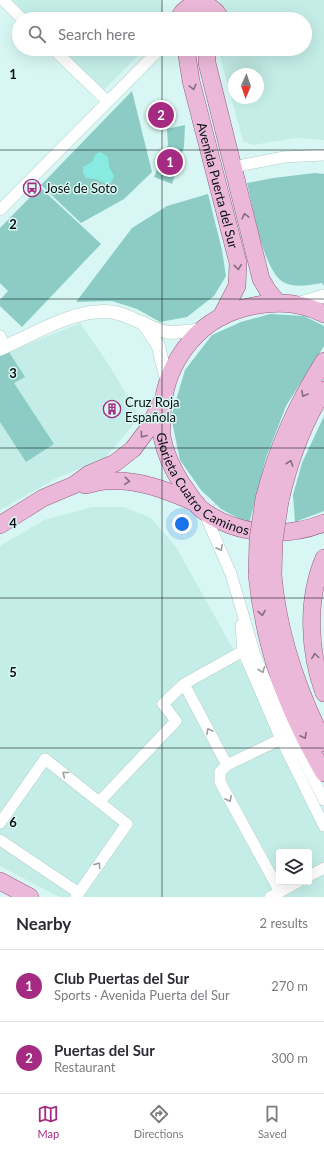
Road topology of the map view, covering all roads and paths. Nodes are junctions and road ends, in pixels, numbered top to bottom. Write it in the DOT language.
graph roads {
  1 [pos="3,0"];
  2 [pos="174,0"];
  3 [pos="200,0"];
  4 [pos="15,12"];
  5 [pos="177,12"];
  6 [pos="182,12"];
  7 [pos="217,12"];
  8 [pos="60,56"];
  9 [pos="153,56"];
  10 [pos="187,56"];
  11 [pos="208,56"];
  12 [pos="107,101"];
  13 [pos="324,155"];
  14 [pos="233,167"];
  15 [pos="0,210"];
  16 [pos="324,296"];
  17 [pos="278,303"];
  18 [pos="295,305"];
  19 [pos="324,314"];
  20 [pos="220,318"];
  21 [pos="143,323"];
  22 [pos="200,330"];
  23 [pos="2,344"];
  24 [pos="324,361"];
  25 [pos="167,381"];
  26 [pos="324,390"];
  27 [pos="162,401"];
  28 [pos="74,485"];
  29 [pos="272,500"];
  30 [pos="200,508"];
  31 [pos="324,523"];
  32 [pos="0,525"];
  33 [pos="324,558"];
  34 [pos="265,575"];
  35 [pos="238,599"];
  36 [pos="243,651"];
  37 [pos="184,684"];
  38 [pos="324,693"];
  39 [pos="281,739"];
  40 [pos="324,743"];
  41 [pos="227,765"];
  42 [pos="324,773"];
  43 [pos="324,800"];
  44 [pos="100,802"];
  45 [pos="0,824"];
  46 [pos="324,826"];
  47 [pos="0,840"];
  48 [pos="324,868"];
  49 [pos="312,874"];
  50 [pos="0,881"];
  51 [pos="293,885"];
  52 [pos="280,892"];
  53 [pos="77,895"];
  54 [pos="30,897"];
  55 [pos="270,897"];
  1 -- 4 [label="street"];
  2 -- 5 [label="main road"];
  3 -- 6 [label="main road"];
  3 -- 7 [label="main road"];
  8 -- 12 [label="street"];
  9 -- 12 [label="street"];
  10 -- 20 [label="main road, Avenida Puerta del Sur, one-way"];
  11 -- 14 [label="main road, Avenida Puerta del Sur"];
  12 -- 15 [label="street"];
  13 -- 14 [label="street"];
  17 -- 14 [label="main road, Avenida Puerta del Sur, one-way"];
  16 -- 18 [label="street"];
  17 -- 18 [label="main road, Glorieta Cuatro Caminos"];
  17 -- 20 [label="main road, Glorieta Cuatro Caminos"];
  18 -- 19 [label="main road, Glorieta Cuatro Caminos"];
  20 -- 22 [label="main road, Glorieta Cuatro Caminos"];
  21 -- 22 [label="street"];
  21 -- 23 [label="street"];
  21 -- 25 [label="street"];
  22 -- 25 [label="main road, Glorieta Cuatro Caminos"];
  24 -- 29 [label="main road, one-way"];
  25 -- 27 [label="main road, Glorieta Cuatro Caminos"];
  29 -- 26 [label="main road, one-way"];
  27 -- 28 [label="main road, one-way"];
  27 -- 30 [label="main road, Glorieta Cuatro Caminos"];
  28 -- 30 [label="main road, one-way"];
  28 -- 32 [label="main road"];
  29 -- 34 [label="main road, bridge"];
  30 -- 31 [label="main road, Glorieta Cuatro Caminos"];
  30 -- 35 [label="street, one-way"];
  38 -- 33 [label="main road, one-way"];
  34 -- 40 [label="main road"];
  34 -- 42 [label="main road, one-way"];
  35 -- 36 [label="street"];
  35 -- 43 [label="street, one-way"];
  36 -- 37 [label="street"];
  36 -- 39 [label="street"];
  41 -- 37 [label="street, one-way"];
  37 -- 44 [label="street"];
  39 -- 41 [label="street"];
  39 -- 46 [label="street"];
  41 -- 52 [label="street, one-way"];
  44 -- 45 [label="street, one-way"];
  53 -- 44 [label="street, one-way"];
  47 -- 53 [label="street"];
  48 -- 49 [label="street"];
  50 -- 54 [label="main road"];
  51 -- 52 [label="street"];
  52 -- 55 [label="street"];
}
